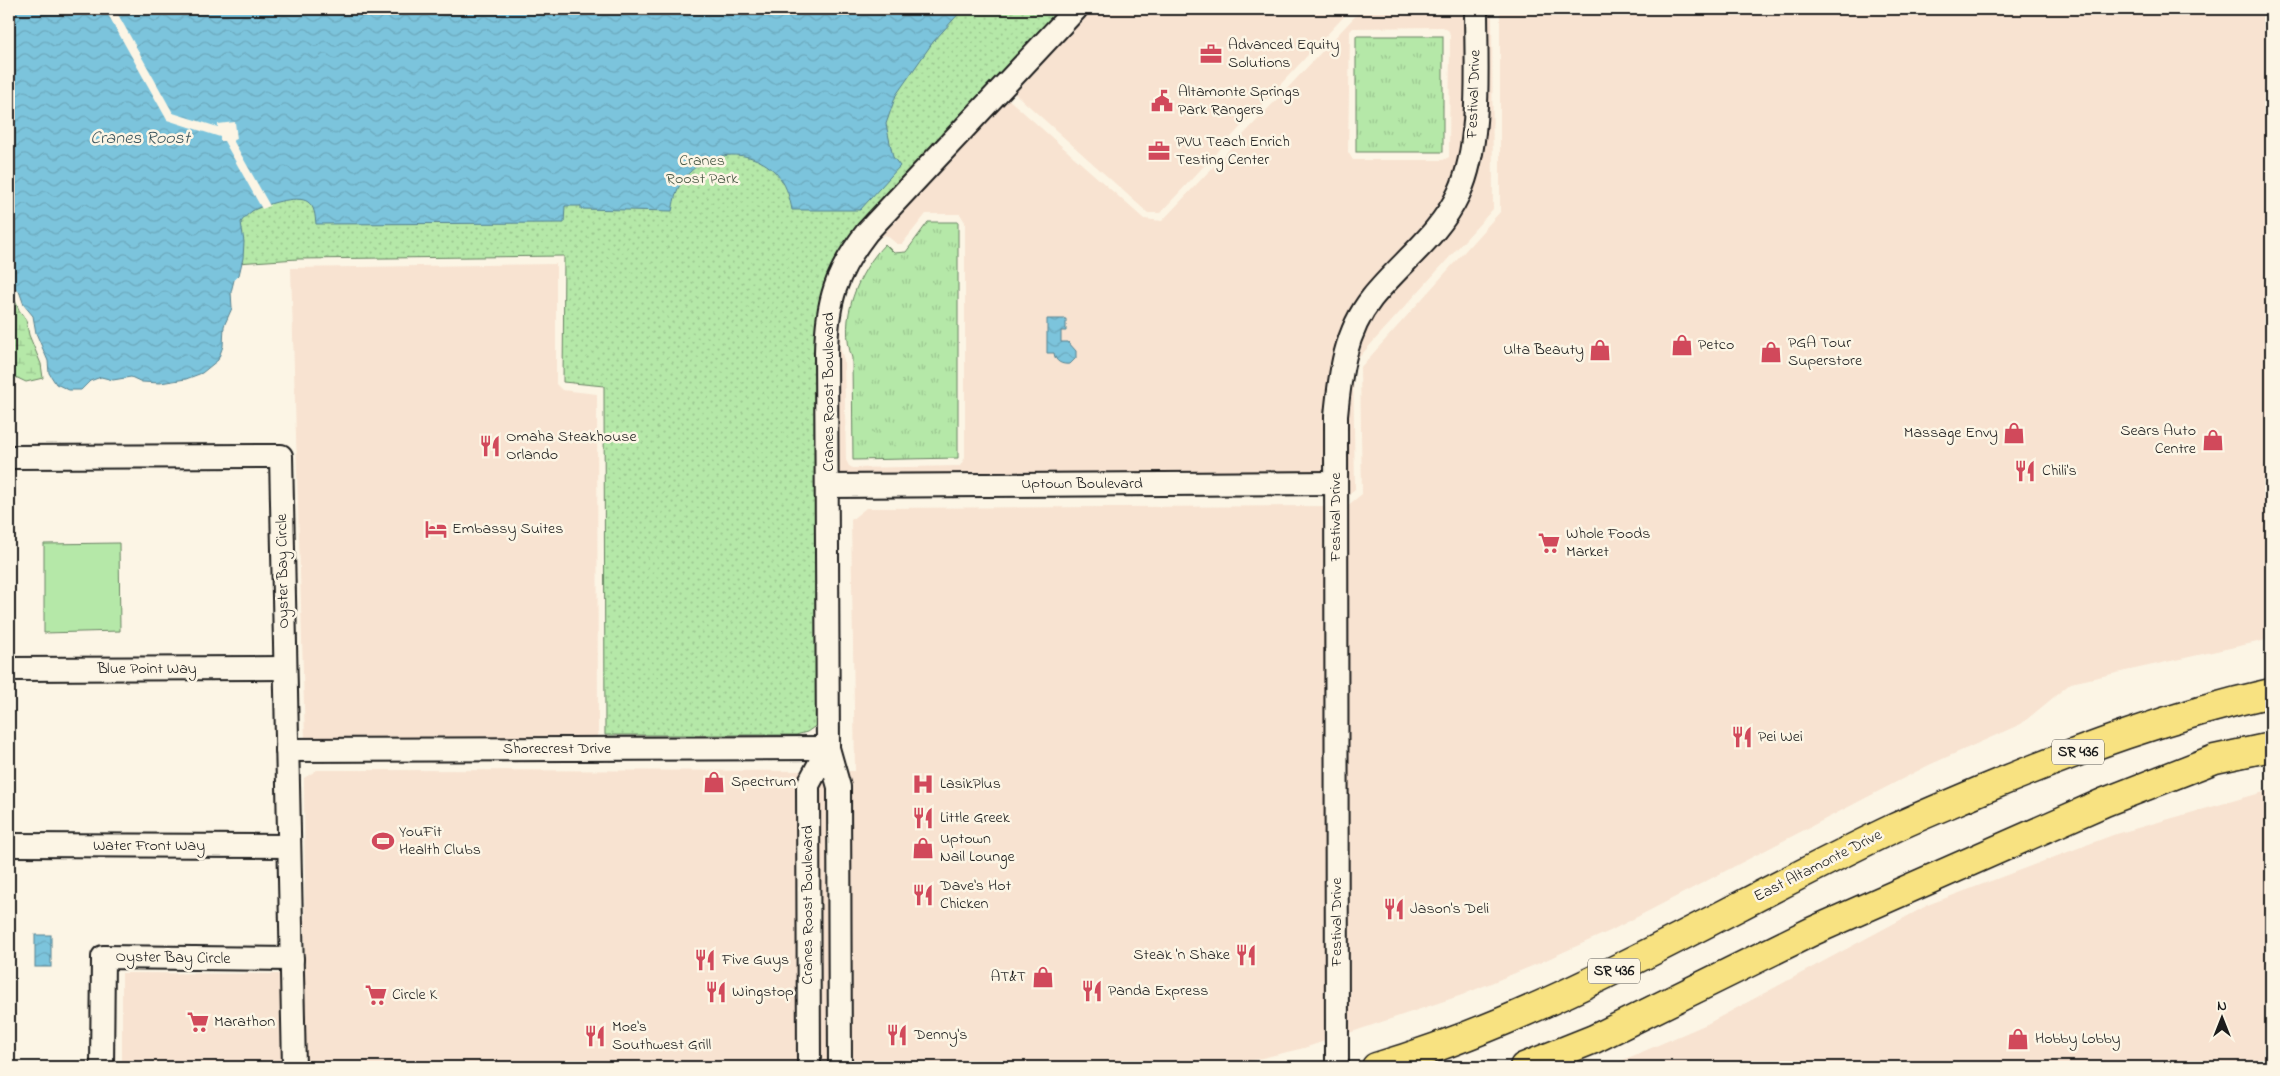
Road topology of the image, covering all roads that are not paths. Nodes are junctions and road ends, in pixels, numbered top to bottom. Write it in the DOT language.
graph roads {
  1 [pos="1076,9"];
  2 [pos="1476,9"];
  3 [pos="9,457"];
  4 [pos="1336,483"];
  5 [pos="828,486"];
  6 [pos="285,668"];
  7 [pos="9,669"];
  8 [pos="2271,693"];
  9 [pos="2271,747"];
  10 [pos="828,748"];
  11 [pos="287,750"];
  12 [pos="9,846"];
  13 [pos="289,846"];
  14 [pos="292,959"];
  15 [pos="102,1067"];
  16 [pos="294,1067"];
  17 [pos="809,1067"];
  18 [pos="840,1067"];
  19 [pos="1337,1067"];
  20 [pos="1376,1067"];
  21 [pos="1524,1067"];
  1 -- 5 [label="street, Cranes Roost Boulevard"];
  2 -- 4 [label="street, Festival Drive"];
  3 -- 6 [label="street, Oyster Bay Circle"];
  4 -- 5 [label="street, Uptown Boulevard"];
  4 -- 19 [label="street, Festival Drive"];
  5 -- 10 [label="street, Cranes Roost Boulevard"];
  6 -- 7 [label="street, Blue Point Way"];
  6 -- 11 [label="street, Oyster Bay Circle"];
  8 -- 20 [label="main road, East Altamonte Drive / SR 436"];
  9 -- 21 [label="main road"];
  10 -- 11 [label="street, Shorecrest Drive"];
  10 -- 17 [label="street, Cranes Roost Boulevard"];
  10 -- 18 [label="street, Cranes Roost Boulevard"];
  11 -- 13 [label="street, Oyster Bay Circle"];
  12 -- 13 [label="street, Water Front Way"];
  13 -- 14 [label="street, Oyster Bay Circle"];
  14 -- 15 [label="street, Oyster Bay Circle"];
  14 -- 16 [label="street, Oyster Bay Circle"];
}
